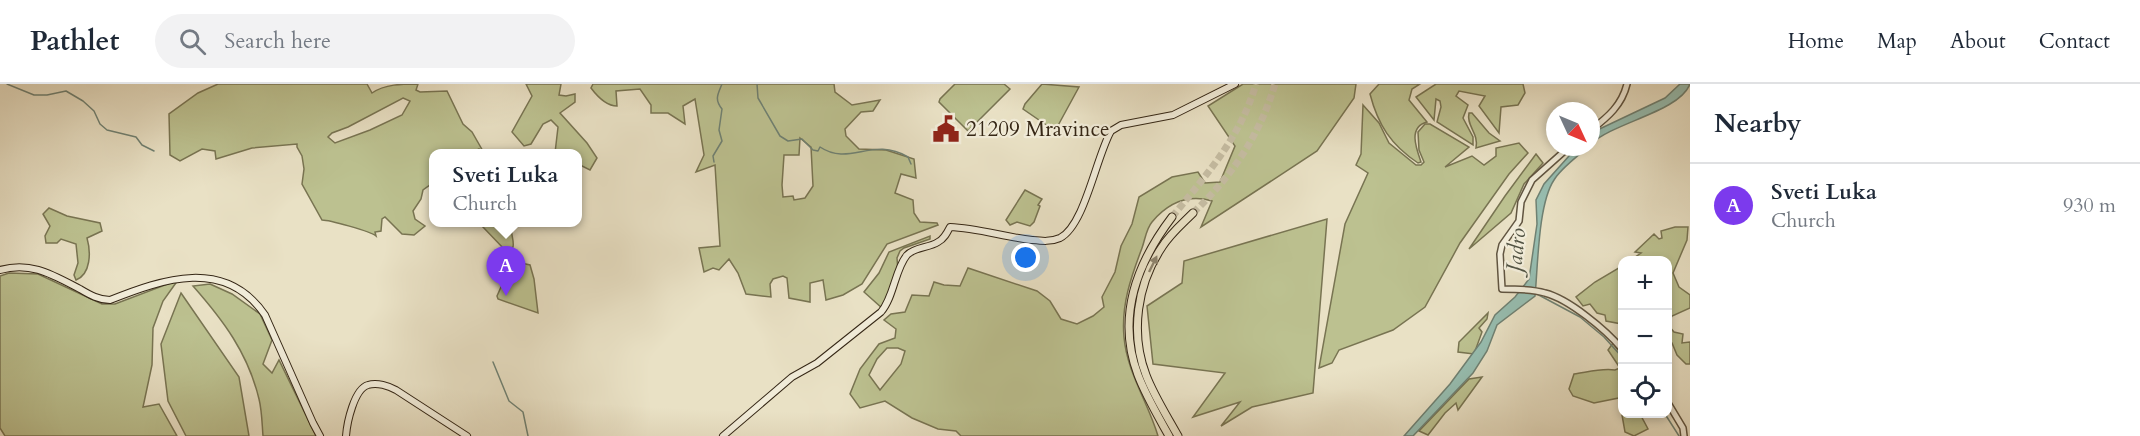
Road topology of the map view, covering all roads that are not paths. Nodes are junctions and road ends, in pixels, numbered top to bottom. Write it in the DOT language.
graph roads {
  1 [pos="1235,84"];
  2 [pos="1627,84"];
  3 [pos="1600,123"];
  4 [pos="1559,156"];
  5 [pos="1193,213"];
  6 [pos="1172,217"];
  7 [pos="0,270"];
  8 [pos="1618,343"];
  9 [pos="1148,389"];
  10 [pos="1672,410"];
  11 [pos="320,436"];
  12 [pos="345,436"];
  13 [pos="467,436"];
  14 [pos="723,436"];
  15 [pos="1169,436"];
  16 [pos="1178,436"];
  17 [pos="1684,436"];
  1 -- 14 [label="main road"];
  2 -- 3 [label="street"];
  4 -- 8 [label="street"];
  9 -- 5 [label="highway, one-way"];
  6 -- 9 [label="highway"];
  7 -- 11 [label="main road"];
  9 -- 15 [label="highway"];
  9 -- 16 [label="highway"];
  10 -- 17 [label="street"];
  12 -- 13 [label="main road"];
}
